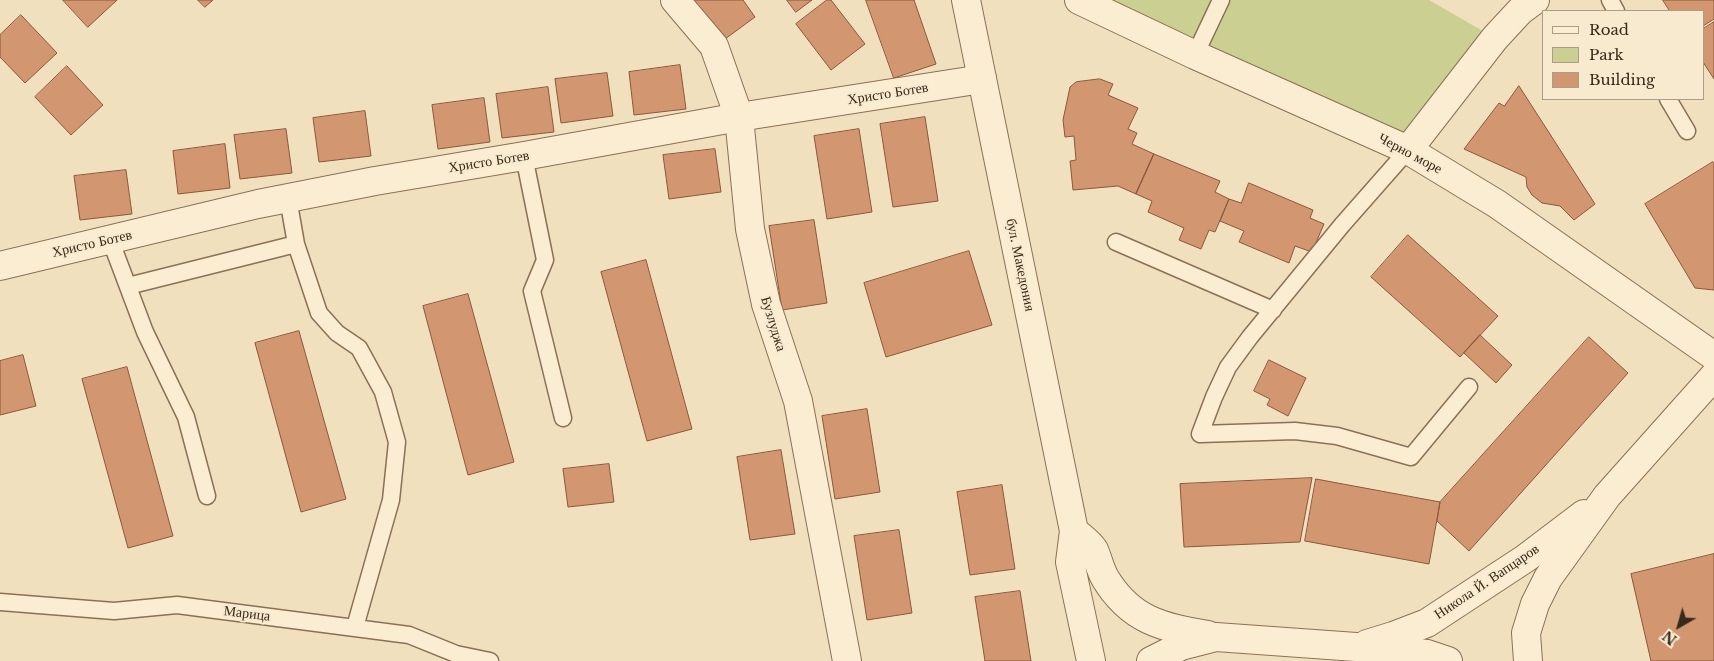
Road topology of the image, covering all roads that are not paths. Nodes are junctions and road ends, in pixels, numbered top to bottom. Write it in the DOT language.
graph roads {
  1 [pos="675,0"];
  2 [pos="966,0"];
  3 [pos="1080,0"];
  4 [pos="1221,0"];
  5 [pos="1534,0"];
  6 [pos="1195,55"];
  7 [pos="982,79"];
  8 [pos="1669,100"];
  9 [pos="739,117"];
  10 [pos="1687,131"];
  11 [pos="1408,150"];
  12 [pos="524,156"];
  13 [pos="288,198"];
  14 [pos="110,239"];
  15 [pos="1116,242"];
  16 [pos="296,244"];
  17 [pos="0,266"];
  18 [pos="128,286"];
  19 [pos="1272,310"];
  20 [pos="1714,356"];
  21 [pos="1714,376"];
  22 [pos="1470,387"];
  23 [pos="563,418"];
  24 [pos="207,496"];
  25 [pos="1607,496"];
  26 [pos="1074,531"];
  27 [pos="0,602"];
  28 [pos="355,627"];
  29 [pos="1216,637"];
  30 [pos="1356,647"];
  31 [pos="1321,652"];
  32 [pos="490,661"];
  33 [pos="846,661"];
  34 [pos="1091,661"];
  35 [pos="1151,661"];
  36 [pos="1448,661"];
  37 [pos="1528,661"];
  1 -- 9 [label="street, Бузлуджа"];
  2 -- 7 [label="street, бул. Македония"];
  3 -- 6 [label="street, Черно море"];
  4 -- 6 [label="lane"];
  5 -- 11 [label="street"];
  6 -- 11 [label="street, Черно море"];
  7 -- 9 [label="street, Христо Ботев"];
  7 -- 26 [label="street, бул. Македония"];
  8 -- 10 [label="lane"];
  9 -- 12 [label="street, Христо Ботев"];
  9 -- 33 [label="street, Бузлуджа"];
  11 -- 19 [label="lane"];
  11 -- 20 [label="street, Черно море"];
  12 -- 13 [label="street, Христо Ботев"];
  12 -- 23 [label="lane"];
  13 -- 14 [label="street, Христо Ботев"];
  13 -- 16 [label="lane"];
  14 -- 17 [label="street, Христо Ботев"];
  14 -- 18 [label="lane"];
  15 -- 19 [label="lane"];
  16 -- 18 [label="lane"];
  16 -- 28 [label="lane"];
  18 -- 24 [label="lane"];
  19 -- 22 [label="lane"];
  21 -- 25 [label="street, Никола Й. Вапцаров"];
  25 -- 30 [label="street, Никола Й. Вапцаров"];
  25 -- 37 [label="street, Никола Й. Вапцаров"];
  26 -- 29 [label="street"];
  26 -- 34 [label="street, бул. Македония"];
  27 -- 28 [label="lane, Марица"];
  28 -- 32 [label="lane, Марица"];
  29 -- 31 [label="street"];
  29 -- 35 [label="street"];
  30 -- 31 [label="street"];
  30 -- 36 [label="street"];
}
